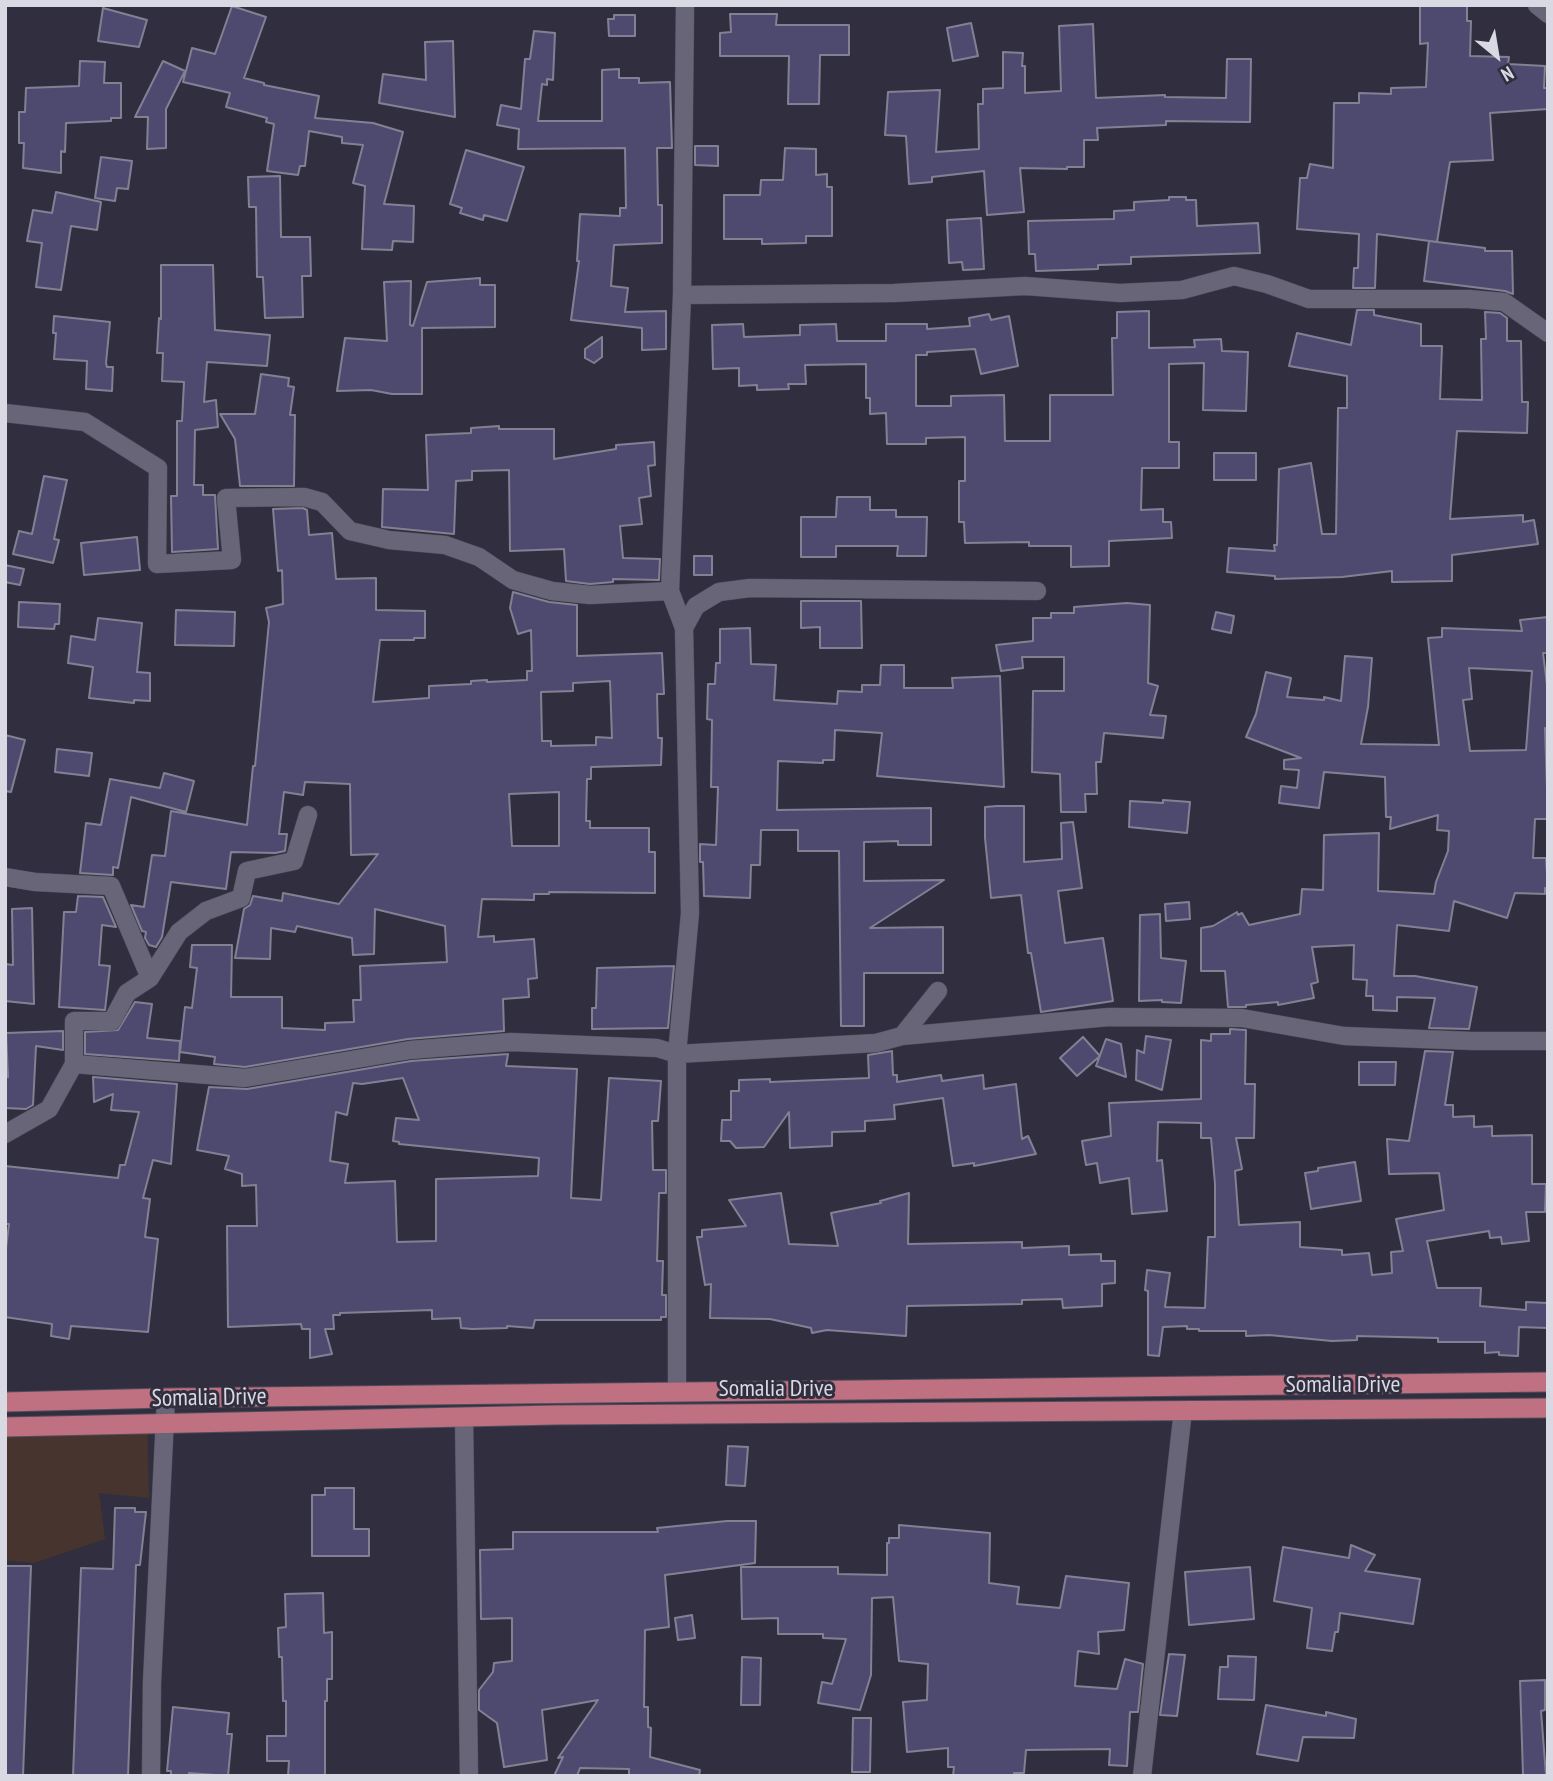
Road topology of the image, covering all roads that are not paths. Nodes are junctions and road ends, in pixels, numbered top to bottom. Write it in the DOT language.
graph roads {
  1 [pos="685,5"];
  2 [pos="1537,5"];
  3 [pos="1548,14"];
  4 [pos="682,295"];
  5 [pos="1548,333"];
  6 [pos="5,413"];
  7 [pos="670,591"];
  8 [pos="1037,591"];
  9 [pos="684,628"];
  10 [pos="308,815"];
  11 [pos="5,877"];
  12 [pos="149,978"];
  13 [pos="938,991"];
  14 [pos="902,1036"];
  15 [pos="1548,1041"];
  16 [pos="677,1054"];
  17 [pos="74,1064"];
  18 [pos="5,1134"];
  19 [pos="1548,1382"];
  20 [pos="677,1392"];
  21 [pos="166,1398"];
  22 [pos="5,1402"];
  23 [pos="1548,1408"];
  24 [pos="1183,1410"];
  25 [pos="464,1417"];
  26 [pos="165,1423"];
  27 [pos="5,1427"];
  28 [pos="150,1776"];
  29 [pos="469,1776"];
  30 [pos="1142,1776"];
  1 -- 4 [label="street"];
  2 -- 3 [label="street"];
  4 -- 5 [label="street"];
  4 -- 7 [label="street"];
  6 -- 7 [label="street"];
  7 -- 9 [label="street"];
  8 -- 9 [label="street"];
  9 -- 16 [label="street"];
  10 -- 12 [label="street"];
  11 -- 12 [label="street"];
  12 -- 17 [label="street"];
  13 -- 14 [label="street"];
  14 -- 15 [label="street"];
  14 -- 16 [label="street"];
  16 -- 17 [label="street"];
  16 -- 20 [label="street"];
  17 -- 18 [label="street"];
  19 -- 20 [label="main road, Somalia Drive"];
  20 -- 21 [label="main road, Somalia Drive"];
  21 -- 22 [label="main road, Somalia Drive"];
  21 -- 26 [label="street"];
  23 -- 24 [label="main road, Somalia Drive"];
  24 -- 25 [label="main road, Somalia Drive"];
  24 -- 30 [label="street"];
  25 -- 26 [label="main road, Somalia Drive"];
  25 -- 29 [label="street"];
  26 -- 27 [label="main road, Somalia Drive"];
  26 -- 28 [label="street"];
}
